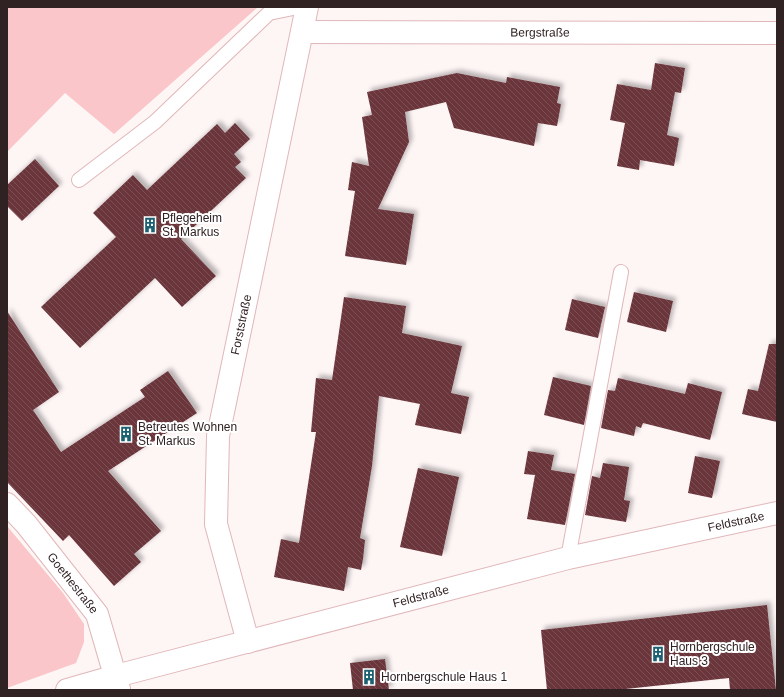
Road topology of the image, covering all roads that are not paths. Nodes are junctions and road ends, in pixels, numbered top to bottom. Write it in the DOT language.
graph roads {
  1 [pos="298,7"];
  2 [pos="307,7"];
  3 [pos="303,32"];
  4 [pos="777,33"];
  5 [pos="79,180"];
  6 [pos="621,272"];
  7 [pos="7,504"];
  8 [pos="777,513"];
  9 [pos="568,558"];
  10 [pos="248,642"];
  11 [pos="118,683"];
  12 [pos="67,690"];
  1 -- 5 [label="lane"];
  2 -- 3 [label="street, Forststraße"];
  3 -- 4 [label="street, Bergstraße"];
  3 -- 10 [label="street, Forststraße"];
  6 -- 9 [label="lane"];
  7 -- 11 [label="street, Goethestraße"];
  8 -- 9 [label="street, Feldstraße"];
  9 -- 10 [label="street, Feldstraße"];
  10 -- 11 [label="street, Feldstraße"];
  11 -- 12 [label="street, Feldstraße"];
}
